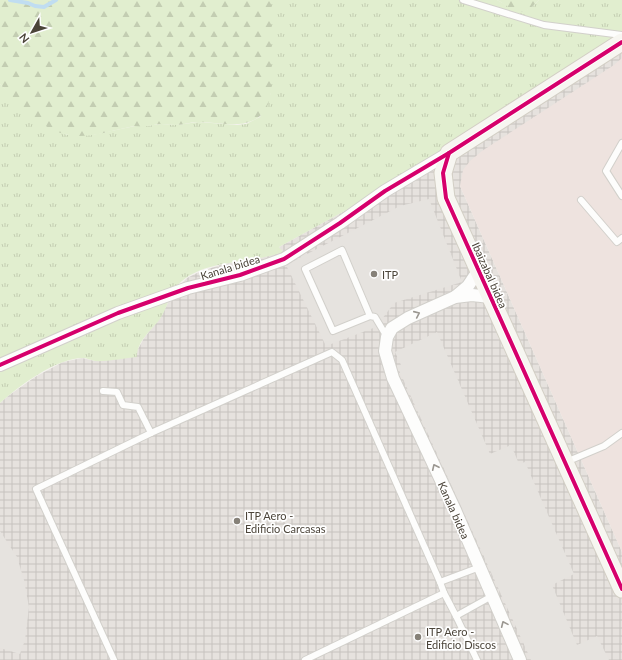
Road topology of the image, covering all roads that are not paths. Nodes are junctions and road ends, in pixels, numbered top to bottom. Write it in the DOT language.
graph roads {
  1 [pos="463,0"];
  2 [pos="622,35"];
  3 [pos="622,42"];
  4 [pos="622,143"];
  5 [pos="449,153"];
  6 [pos="622,196"];
  7 [pos="581,200"];
  8 [pos="622,238"];
  9 [pos="478,271"];
  10 [pos="455,297"];
  11 [pos="490,297"];
  12 [pos="370,316"];
  13 [pos="386,337"];
  14 [pos="0,365"];
  15 [pos="103,391"];
  16 [pos="151,433"];
  17 [pos="622,433"];
  18 [pos="565,463"];
  19 [pos="480,568"];
  20 [pos="440,582"];
  21 [pos="622,589"];
  22 [pos="444,593"];
  23 [pos="492,596"];
  24 [pos="456,616"];
  25 [pos="114,660"];
  26 [pos="305,660"];
  27 [pos="477,660"];
  28 [pos="520,660"];
  1 -- 2 [label="lane"];
  3 -- 5 [label="street"];
  4 -- 6 [label="lane"];
  5 -- 9 [label="street, Ibaizabal bidea"];
  5 -- 14 [label="street, Kanala bidea"];
  7 -- 8 [label="lane"];
  9 -- 10 [label="street"];
  9 -- 11 [label="street, Ibaizabal bidea"];
  10 -- 11 [label="street"];
  13 -- 10 [label="street, one-way"];
  11 -- 18 [label="street, Ibaizabal bidea"];
  12 -- 12 [label="lane"];
  12 -- 13 [label="lane"];
  19 -- 13 [label="street, Kanala bidea, one-way"];
  15 -- 16 [label="lane"];
  16 -- 20 [label="lane"];
  16 -- 25 [label="lane"];
  17 -- 18 [label="lane"];
  18 -- 21 [label="street, Ibaizabal bidea"];
  19 -- 20 [label="lane"];
  19 -- 23 [label="street, Kanala bidea"];
  20 -- 22 [label="lane"];
  22 -- 24 [label="lane"];
  22 -- 26 [label="lane"];
  23 -- 24 [label="lane"];
  28 -- 23 [label="street, Kanala bidea, one-way"];
  24 -- 27 [label="lane"];
}
